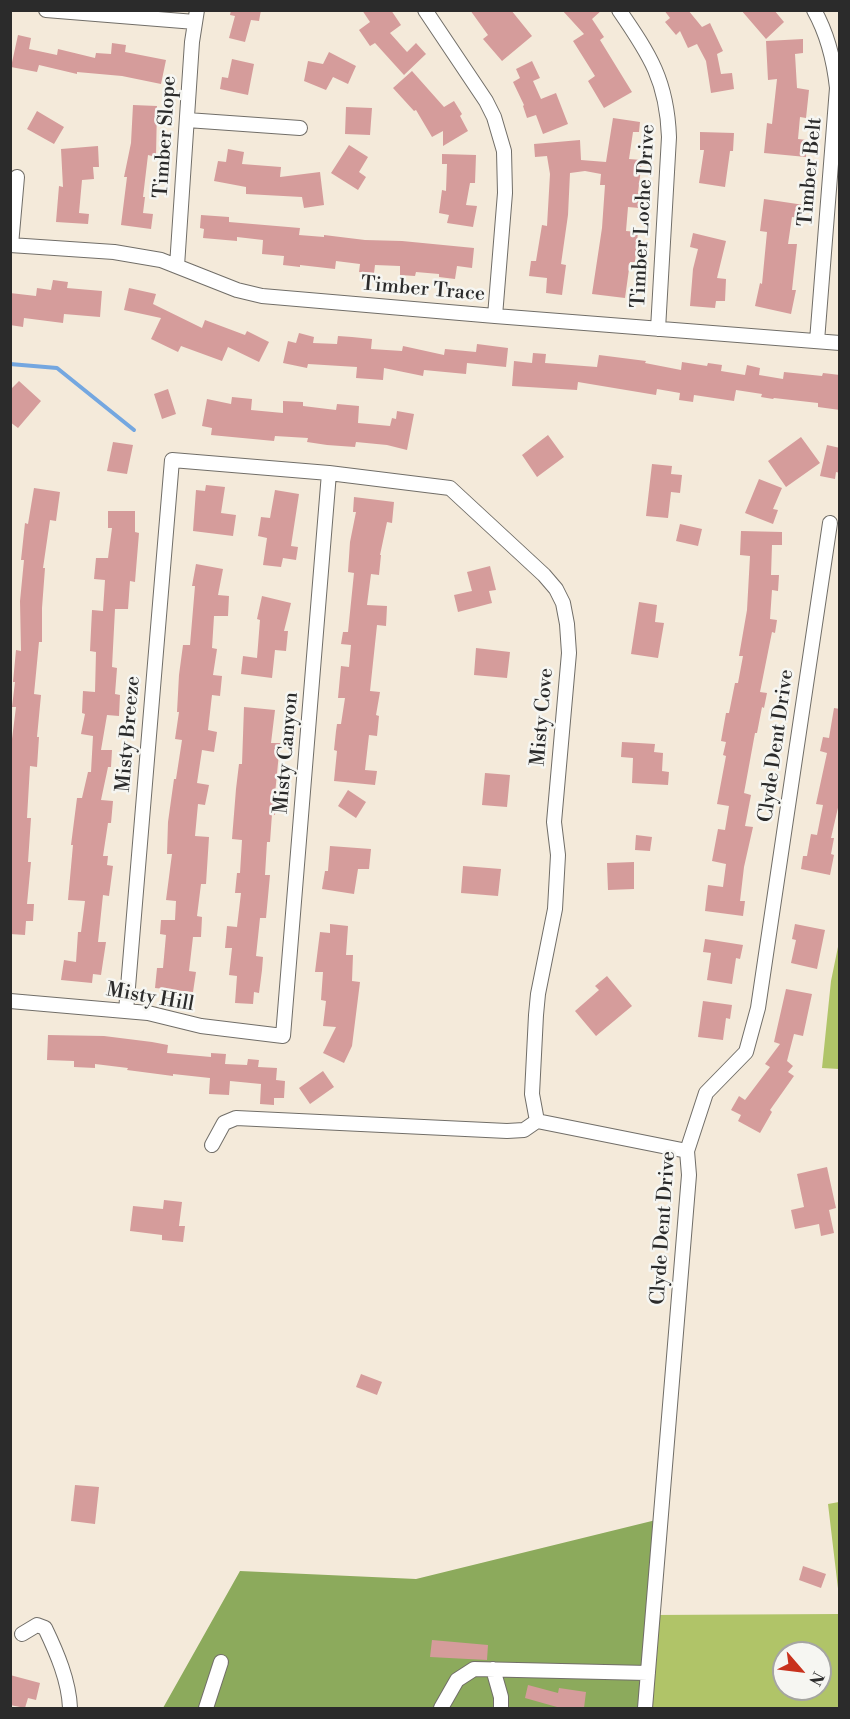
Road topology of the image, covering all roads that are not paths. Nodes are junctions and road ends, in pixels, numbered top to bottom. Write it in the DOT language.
graph roads {
  1 [pos="46,10"];
  2 [pos="425,10"];
  3 [pos="619,10"];
  4 [pos="814,10"];
  5 [pos="196,16"];
  6 [pos="187,120"];
  7 [pos="300,128"];
  8 [pos="17,177"];
  9 [pos="11,245"];
  10 [pos="177,266"];
  11 [pos="495,316"];
  12 [pos="658,328"];
  13 [pos="817,341"];
  14 [pos="840,343"];
  15 [pos="171,460"];
  16 [pos="329,473"];
  17 [pos="830,523"];
  18 [pos="10,1001"];
  19 [pos="126,1011"];
  20 [pos="283,1036"];
  21 [pos="537,1121"];
  22 [pos="212,1145"];
  23 [pos="687,1150"];
  24 [pos="22,1634"];
  25 [pos="221,1662"];
  26 [pos="493,1669"];
  27 [pos="648,1673"];
  28 [pos="70,1708"];
  29 [pos="206,1708"];
  30 [pos="441,1708"];
  31 [pos="501,1708"];
  32 [pos="645,1708"];
  1 -- 5 [label="street"];
  2 -- 11 [label="street"];
  3 -- 12 [label="street, Timber Loche Drive"];
  4 -- 13 [label="street, Timber Belt"];
  5 -- 6 [label="street, Timber Slope"];
  6 -- 7 [label="street"];
  6 -- 10 [label="street, Timber Slope"];
  8 -- 9 [label="street"];
  9 -- 10 [label="street, Timber Trace"];
  10 -- 11 [label="street, Timber Trace"];
  11 -- 12 [label="street, Timber Trace"];
  12 -- 13 [label="street, Timber Trace"];
  13 -- 14 [label="street, Timber Trace"];
  15 -- 16 [label="street, Misty Cove"];
  15 -- 19 [label="street, Misty Breeze"];
  16 -- 20 [label="street, Misty Canyon"];
  16 -- 21 [label="street, Misty Cove"];
  17 -- 23 [label="street, Clyde Dent Drive"];
  18 -- 19 [label="street, Misty Hill"];
  19 -- 20 [label="street, Misty Hill"];
  21 -- 22 [label="street"];
  21 -- 23 [label="street"];
  23 -- 27 [label="street, Clyde Dent Drive"];
  24 -- 28 [label="street"];
  25 -- 29 [label="street"];
  26 -- 27 [label="street"];
  26 -- 30 [label="street"];
  26 -- 31 [label="street"];
  27 -- 32 [label="street, Clyde Dent Drive"];
}
